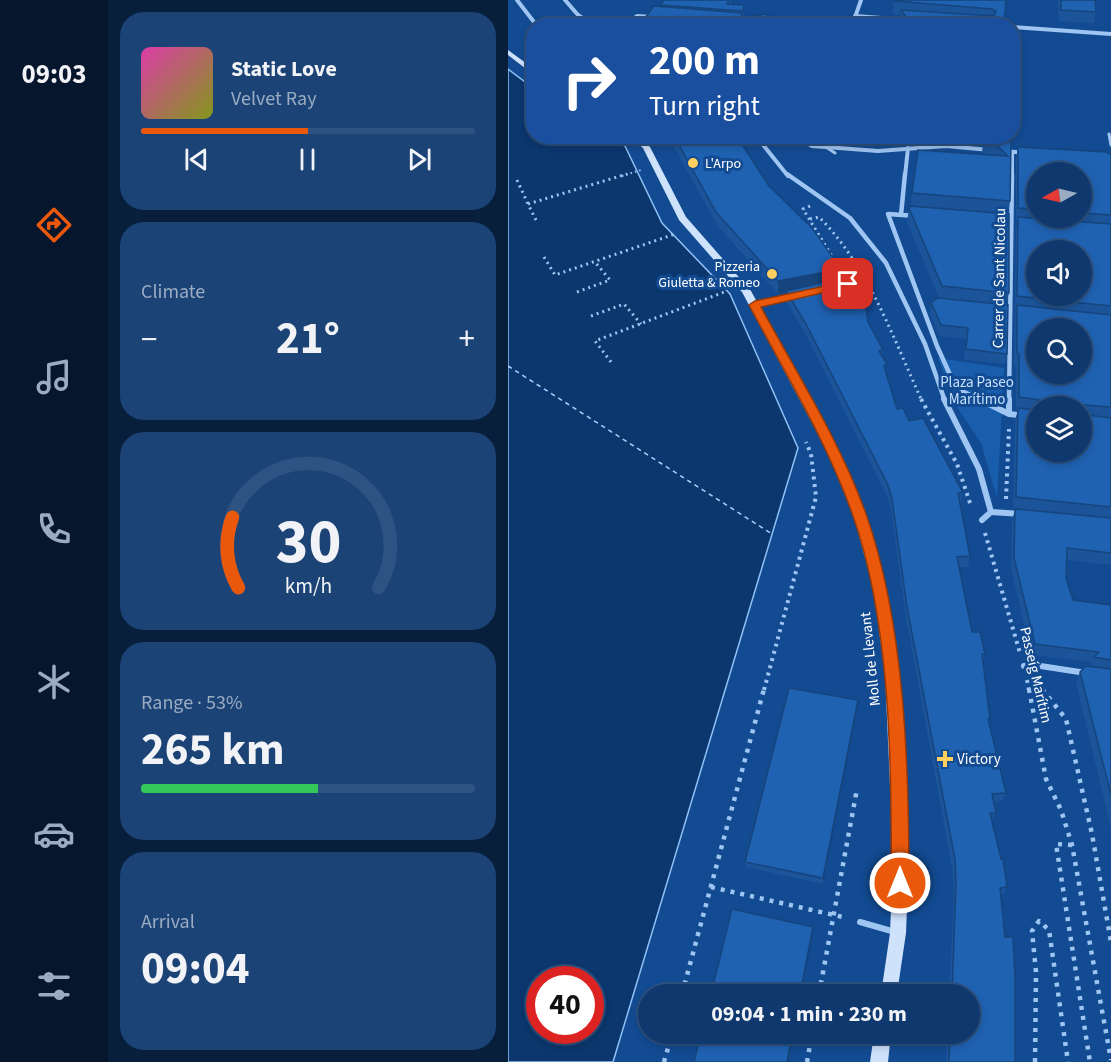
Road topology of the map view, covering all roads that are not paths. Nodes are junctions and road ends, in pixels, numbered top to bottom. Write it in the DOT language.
graph roads {
  1 [pos="517,0"];
  2 [pos="565,0"];
  3 [pos="861,0"];
  4 [pos="855,16"];
  5 [pos="531,18"];
  6 [pos="582,18"];
  7 [pos="634,18"];
  8 [pos="660,18"];
  9 [pos="881,18"];
  10 [pos="1020,28"];
  11 [pos="1111,34"];
  12 [pos="508,52"];
  13 [pos="526,67"];
  14 [pos="1109,134"];
  15 [pos="642,144"];
  16 [pos="762,144"];
  17 [pos="809,144"];
  18 [pos="1111,145"];
  19 [pos="946,146"];
  20 [pos="826,147"];
  21 [pos="908,148"];
  22 [pos="1012,152"];
  23 [pos="835,153"];
  24 [pos="1034,154"];
  25 [pos="901,215"];
  26 [pos="923,217"];
  27 [pos="1001,222"];
  28 [pos="1012,223"];
  29 [pos="1023,225"];
  30 [pos="792,296"];
  31 [pos="923,303"];
  32 [pos="933,304"];
  33 [pos="755,305"];
  34 [pos="998,311"];
  35 [pos="1009,312"];
  36 [pos="1020,313"];
  37 [pos="1009,414"];
  38 [pos="1026,416"];
  39 [pos="991,512"];
  40 [pos="1028,515"];
  41 [pos="982,520"];
  42 [pos="1024,666"];
  43 [pos="1099,675"];
  44 [pos="860,922"];
  45 [pos="898,933"];
  46 [pos="890,984"];
  47 [pos="882,1044"];
  48 [pos="879,1062"];
  1 -- 5 [label="street"];
  2 -- 6 [label="street"];
  3 -- 4 [label="street"];
  4 -- 9 [label="street"];
  7 -- 8 [label="street"];
  10 -- 11 [label="street"];
  12 -- 13 [label="street"];
  14 -- 18 [label="lane"];
  15 -- 33 [label="street, Moll de Llevant"];
  16 -- 39 [label="street"];
  17 -- 20 [label="street"];
  19 -- 21 [label="street"];
  19 -- 22 [label="street"];
  20 -- 21 [label="street"];
  20 -- 23 [label="lane"];
  21 -- 25 [label="street"];
  22 -- 24 [label="street"];
  22 -- 28 [label="street, Carrer de Sant Nicolau"];
  25 -- 26 [label="street"];
  25 -- 31 [label="street"];
  27 -- 28 [label="street"];
  28 -- 29 [label="street"];
  28 -- 35 [label="street, Carrer de Sant Nicolau"];
  30 -- 33 [label="lane"];
  31 -- 32 [label="street"];
  31 -- 37 [label="street"];
  33 -- 45 [label="street, Moll de Llevant"];
  34 -- 35 [label="street"];
  35 -- 36 [label="street"];
  35 -- 37 [label="street, Carrer de Sant Nicolau"];
  37 -- 38 [label="street"];
  39 -- 40 [label="street"];
  39 -- 41 [label="street"];
  42 -- 43 [label="street"];
  44 -- 45 [label="lane"];
  45 -- 46 [label="street, Moll de Llevant"];
  47 -- 48 [label="street"];
}
